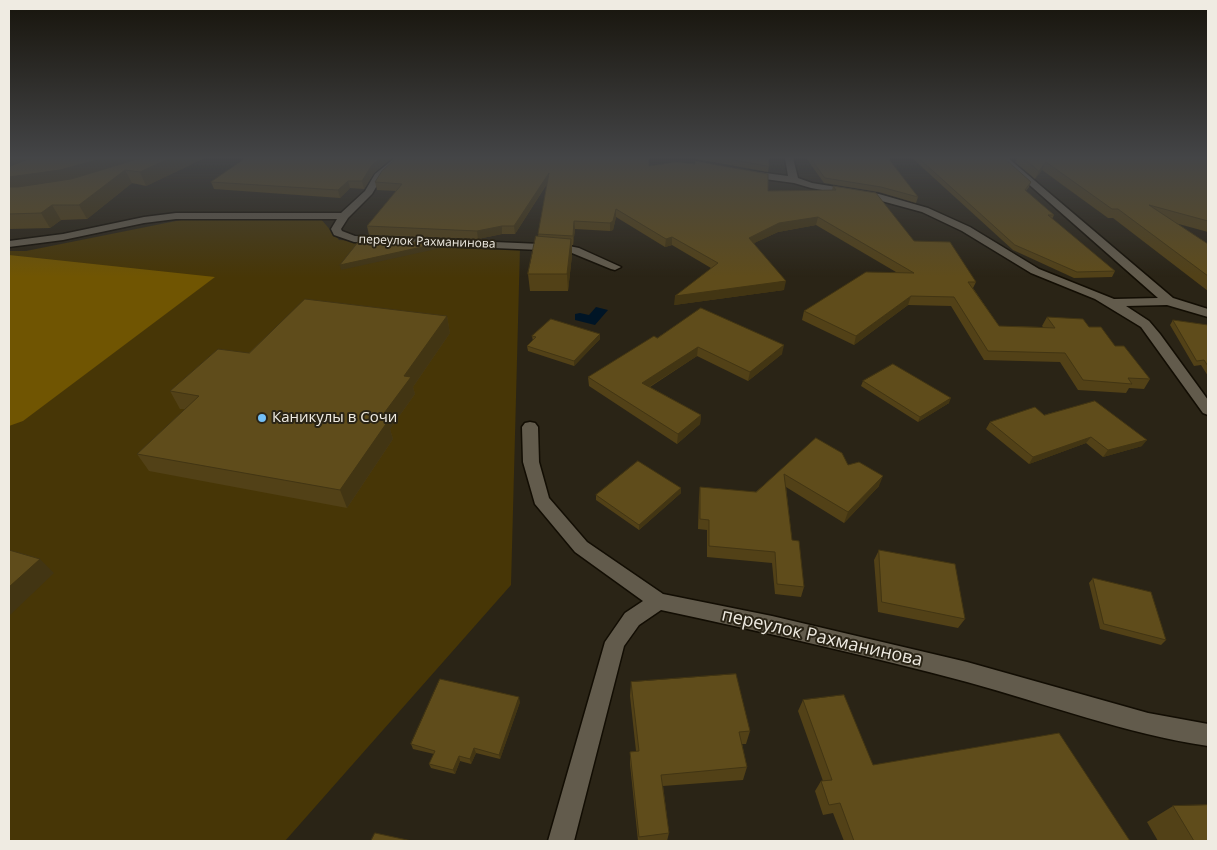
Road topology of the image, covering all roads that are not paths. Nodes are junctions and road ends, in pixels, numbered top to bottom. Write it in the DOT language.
graph roads {
  1 [pos="364,198"];
  2 [pos="881,198"];
  3 [pos="1049,198"];
  4 [pos="344,216"];
  5 [pos="9,244"];
  6 [pos="615,267"];
  7 [pos="1169,301"];
  8 [pos="1113,303"];
  9 [pos="1208,313"];
  10 [pos="1208,410"];
  11 [pos="530,427"];
  12 [pos="658,601"];
  13 [pos="1208,735"];
  14 [pos="561,841"];
  1 -- 4 [label="street, переулок Рахманинова"];
  2 -- 8 [label="street"];
  3 -- 7 [label="street"];
  4 -- 5 [label="street"];
  4 -- 6 [label="street, переулок Рахманинова"];
  7 -- 8 [label="street"];
  7 -- 9 [label="street"];
  8 -- 10 [label="street"];
  11 -- 12 [label="street, переулок Рахманинова"];
  12 -- 13 [label="street, переулок Рахманинова"];
  12 -- 14 [label="street"];
}
